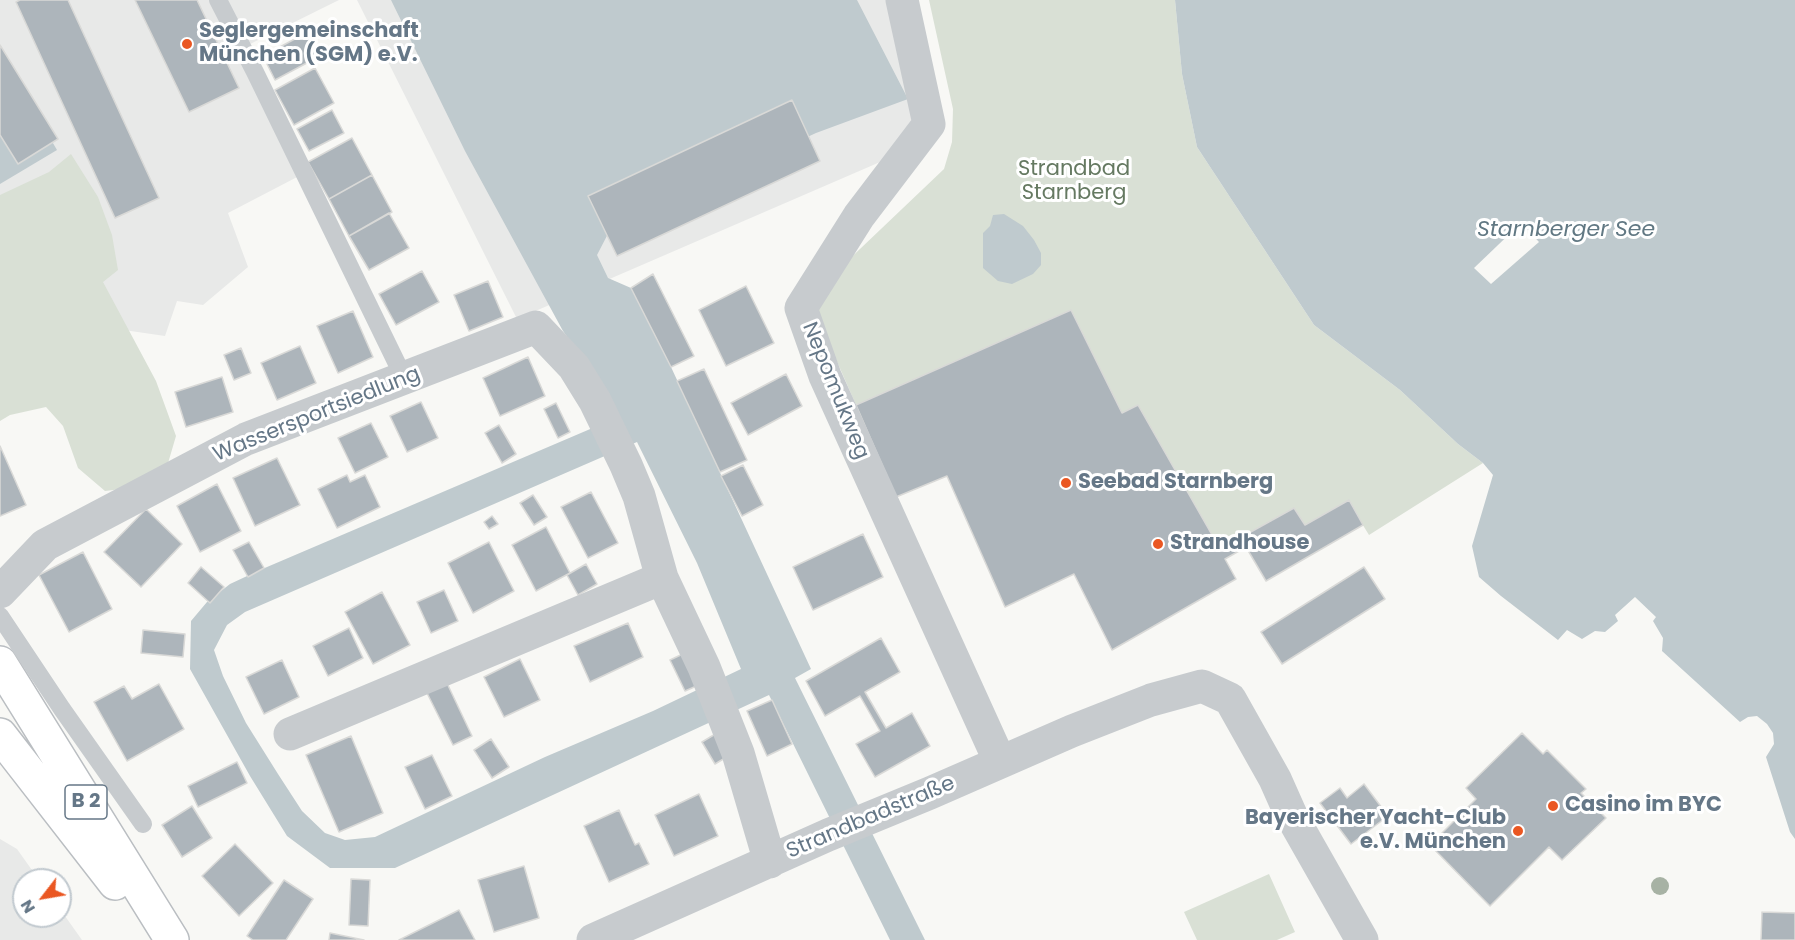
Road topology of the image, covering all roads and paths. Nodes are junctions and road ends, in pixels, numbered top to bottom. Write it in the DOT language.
graph roads {
  1 [pos="218,0"];
  2 [pos="902,0"];
  3 [pos="404,378"];
  4 [pos="662,578"];
  5 [pos="0,592"];
  6 [pos="0,616"];
  7 [pos="0,663"];
  8 [pos="290,734"];
  9 [pos="0,735"];
  10 [pos="1000,762"];
  11 [pos="143,824"];
  12 [pos="770,862"];
  13 [pos="159,940"];
  14 [pos="172,940"];
  15 [pos="593,940"];
  16 [pos="1362,940"];
  1 -- 3 [label="lane"];
  2 -- 10 [label="street, Nepomukweg"];
  3 -- 4 [label="street, Wassersportsiedlung"];
  3 -- 5 [label="street, Wassersportsiedlung"];
  4 -- 8 [label="street"];
  4 -- 12 [label="street"];
  6 -- 11 [label="lane"];
  7 -- 14 [label="main road, B 2"];
  9 -- 13 [label="main road, B 2"];
  10 -- 12 [label="street, Strandbadstraße"];
  10 -- 16 [label="street, Strandbadstraße"];
  12 -- 15 [label="street, Strandbadstraße"];
}
